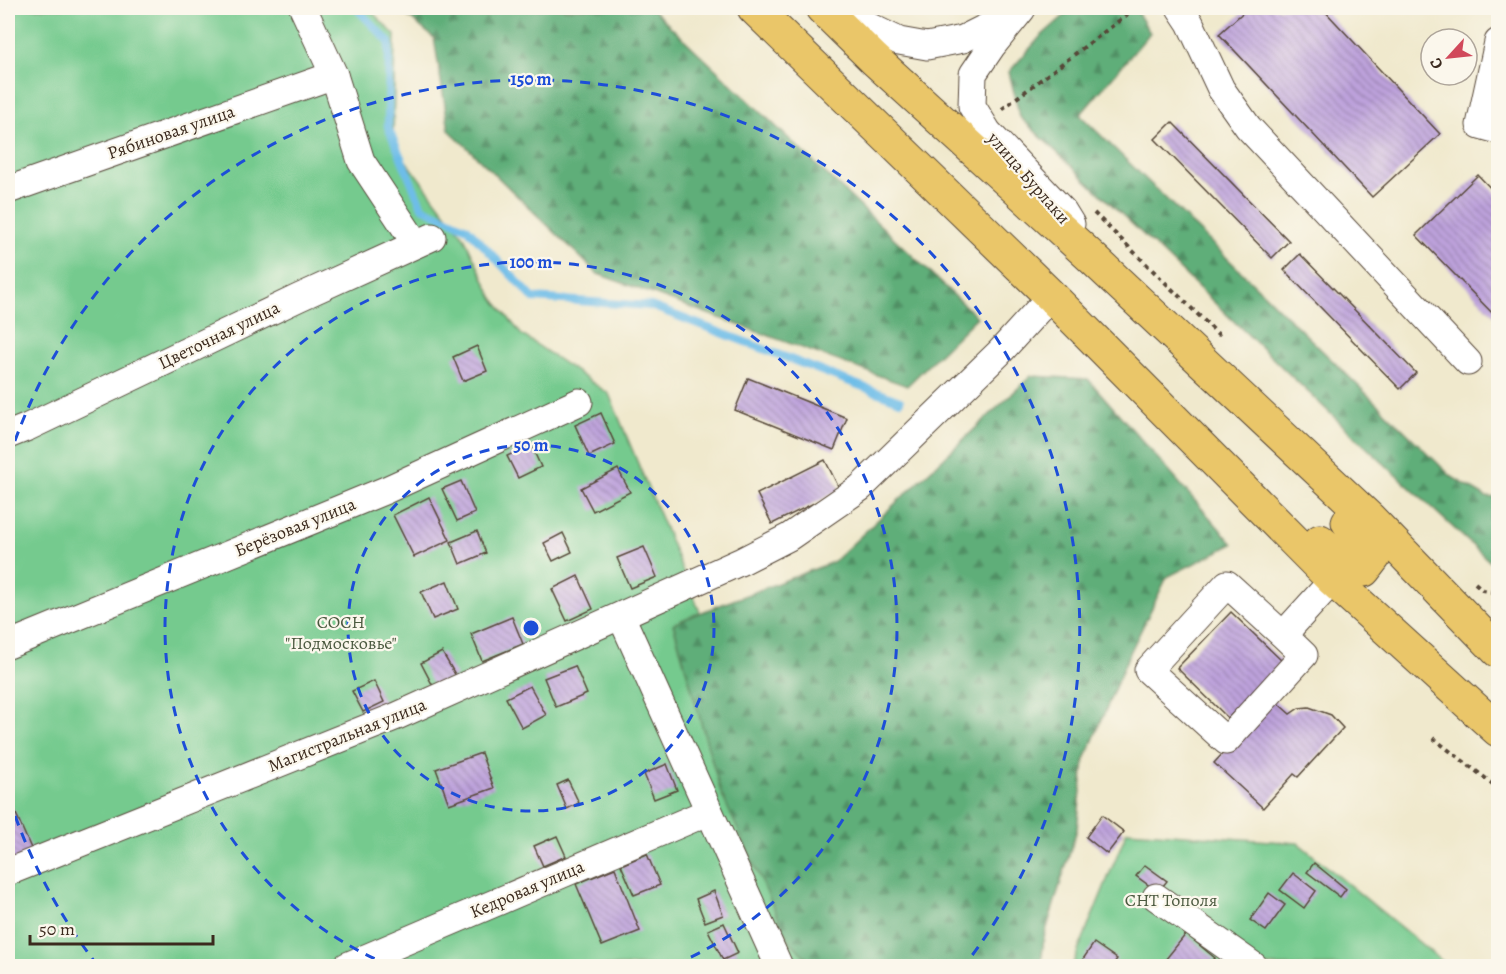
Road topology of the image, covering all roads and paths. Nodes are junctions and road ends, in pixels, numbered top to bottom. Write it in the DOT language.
graph roads {
  1 [pos="303,8"];
  2 [pos="754,8"];
  3 [pos="822,8"];
  4 [pos="849,8"];
  5 [pos="1024,8"];
  6 [pos="1136,8"];
  7 [pos="1180,8"];
  8 [pos="1498,42"];
  9 [pos="334,75"];
  10 [pos="993,116"];
  11 [pos="1498,130"];
  12 [pos="8,190"];
  13 [pos="1088,207"];
  14 [pos="1089,255"];
  15 [pos="1130,294"];
  16 [pos="1051,296"];
  17 [pos="1225,340"];
  18 [pos="1468,362"];
  19 [pos="579,402"];
  20 [pos="1174,420"];
  21 [pos="8,435"];
  22 [pos="1333,580"];
  23 [pos="1474,582"];
  24 [pos="1498,593"];
  25 [pos="621,616"];
  26 [pos="1283,635"];
  27 [pos="8,645"];
  28 [pos="1498,651"];
  29 [pos="1498,730"];
  30 [pos="1433,738"];
  31 [pos="1498,788"];
  32 [pos="708,812"];
  33 [pos="8,872"];
  34 [pos="1156,897"];
  35 [pos="347,966"];
  36 [pos="779,966"];
  37 [pos="1254,966"];
  1 -- 9 [label="street"];
  2 -- 16 [label="highway"];
  3 -- 14 [label="highway"];
  4 -- 5 [label="street, улица Бурлаки"];
  5 -- 14 [label="street, улица Бурлаки"];
  6 -- 10 [label="path"];
  7 -- 18 [label="street"];
  8 -- 11 [label="street"];
  9 -- 12 [label="street, Рябиновая улица"];
  9 -- 21 [label="street, Цветочная улица"];
  13 -- 17 [label="path"];
  14 -- 15 [label="highway"];
  15 -- 20 [label="highway"];
  15 -- 28 [label="highway"];
  16 -- 20 [label="highway"];
  16 -- 25 [label="street, Магистральная улица"];
  19 -- 27 [label="street, Берёзовая улица"];
  20 -- 22 [label="highway"];
  22 -- 26 [label="street"];
  22 -- 29 [label="highway"];
  23 -- 24 [label="path"];
  25 -- 32 [label="street"];
  25 -- 33 [label="street, Магистральная улица"];
  26 -- 26 [label="street"];
  30 -- 31 [label="path"];
  32 -- 35 [label="street, Кедровая улица"];
  32 -- 36 [label="street"];
  34 -- 37 [label="street"];
}
